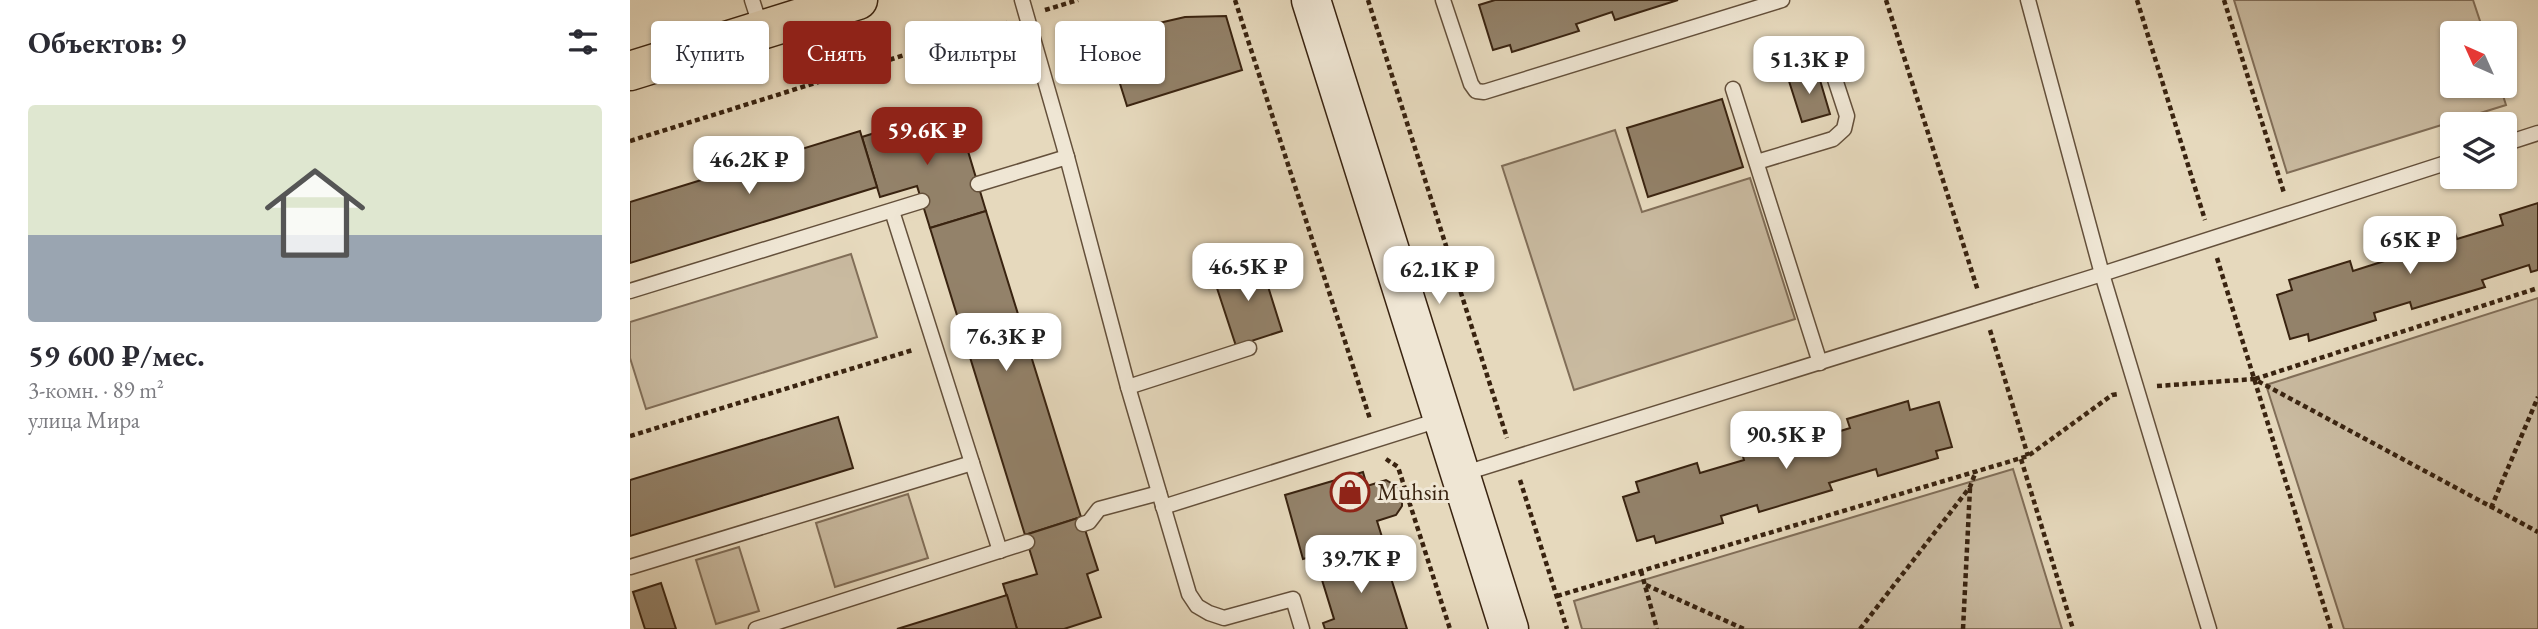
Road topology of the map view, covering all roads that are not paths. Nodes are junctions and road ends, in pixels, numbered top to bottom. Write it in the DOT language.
graph roads {
  1 [pos="858,0"];
  2 [pos="1022,0"];
  3 [pos="1311,0"];
  4 [pos="1443,0"];
  5 [pos="1782,0"];
  6 [pos="2028,0"];
  7 [pos="757,15"];
  8 [pos="1830,64"];
  9 [pos="630,71"];
  10 [pos="1733,89"];
  11 [pos="2538,134"];
  12 [pos="2517,140"];
  13 [pos="1067,157"];
  14 [pos="1757,162"];
  15 [pos="2440,165"];
  16 [pos="978,184"];
  17 [pos="922,201"];
  18 [pos="892,211"];
  19 [pos="2102,274"];
  20 [pos="630,291"];
  21 [pos="1250,348"];
  22 [pos="1819,363"];
  23 [pos="1128,387"];
  24 [pos="1443,419"];
  25 [pos="972,463"];
  26 [pos="1461,474"];
  27 [pos="1161,500"];
  28 [pos="1083,524"];
  29 [pos="1027,542"];
  30 [pos="1000,551"];
  31 [pos="630,567"];
  32 [pos="756,629"];
  33 [pos="1302,629"];
  34 [pos="1509,629"];
  35 [pos="2209,629"];
  1 -- 7 [label="main road"];
  2 -- 13 [label="lane"];
  3 -- 24 [label="street"];
  4 -- 5 [label="lane"];
  6 -- 19 [label="lane"];
  7 -- 9 [label="main road"];
  8 -- 14 [label="lane"];
  10 -- 14 [label="lane"];
  11 -- 12 [label="lane"];
  13 -- 16 [label="lane"];
  13 -- 23 [label="lane"];
  14 -- 22 [label="lane"];
  15 -- 19 [label="lane"];
  17 -- 18 [label="lane"];
  18 -- 20 [label="lane"];
  18 -- 25 [label="lane"];
  19 -- 22 [label="lane"];
  19 -- 35 [label="lane"];
  21 -- 23 [label="lane"];
  22 -- 26 [label="lane"];
  23 -- 27 [label="lane"];
  24 -- 26 [label="street"];
  24 -- 27 [label="lane"];
  25 -- 30 [label="lane"];
  25 -- 31 [label="lane"];
  26 -- 34 [label="street"];
  27 -- 28 [label="lane"];
  27 -- 33 [label="lane"];
  29 -- 30 [label="lane"];
  30 -- 32 [label="lane"];
}
